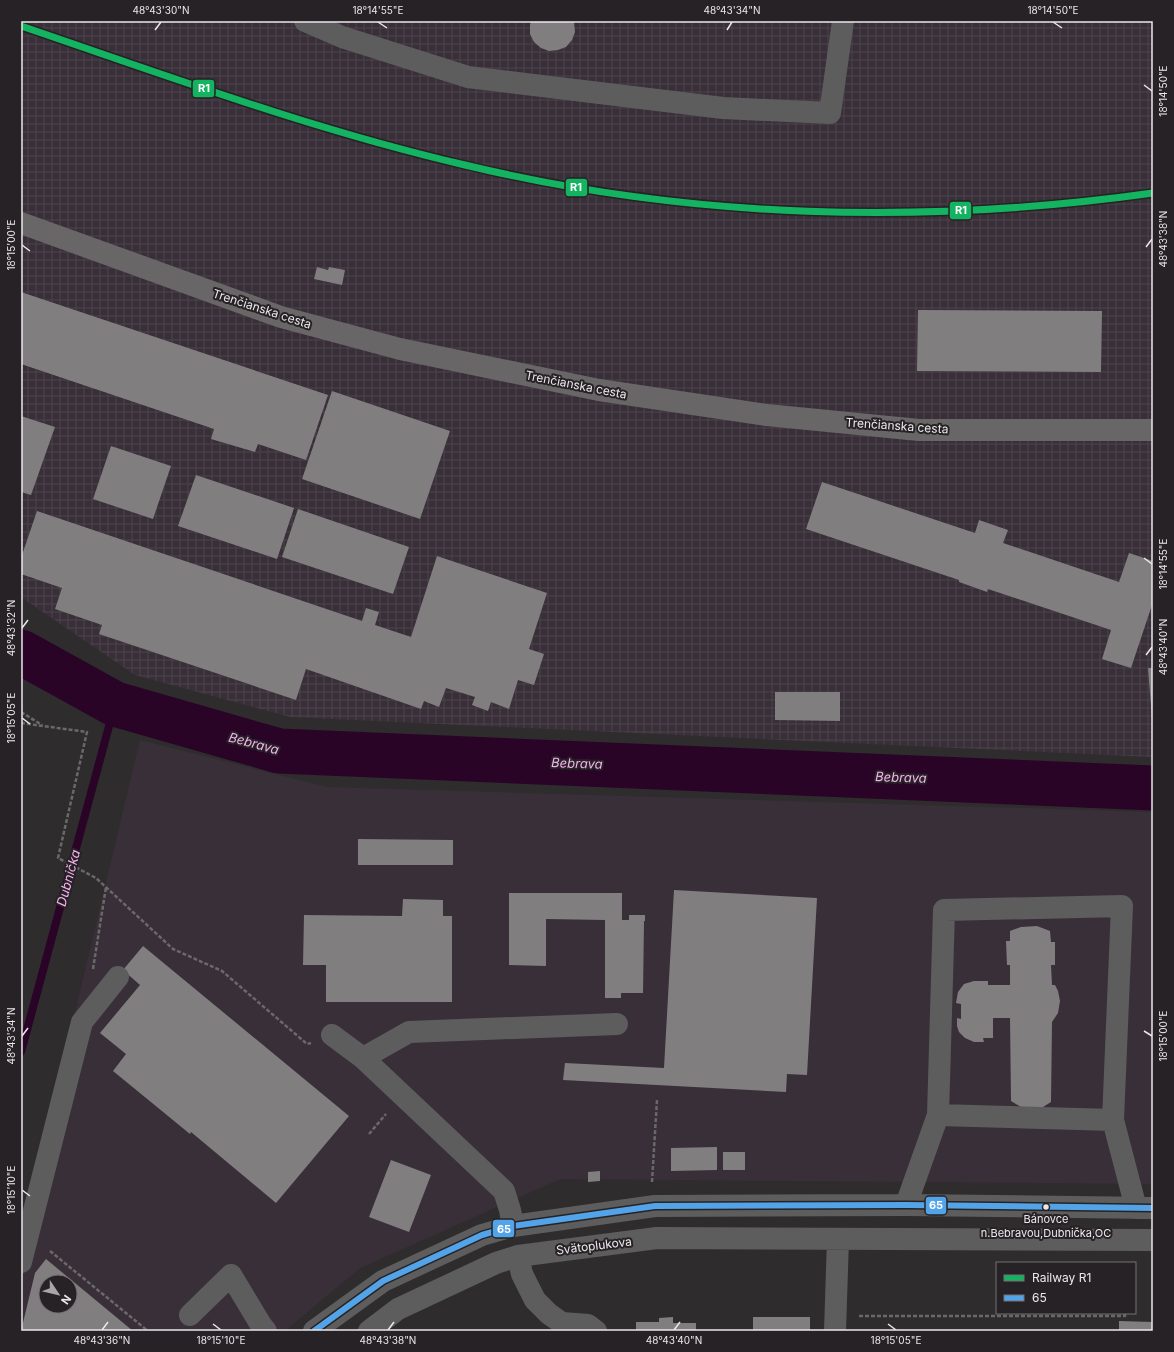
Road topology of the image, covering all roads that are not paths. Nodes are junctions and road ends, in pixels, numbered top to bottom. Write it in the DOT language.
graph roads {
  1 [pos="305,21"];
  2 [pos="843,21"];
  3 [pos="21,223"];
  4 [pos="1153,430"];
  5 [pos="118,977"];
  6 [pos="617,1024"];
  7 [pos="332,1035"];
  8 [pos="363,1058"];
  9 [pos="938,1115"];
  10 [pos="1113,1120"];
  11 [pos="916,1205"];
  12 [pos="1144,1208"];
  13 [pos="513,1226"];
  14 [pos="838,1239"];
  15 [pos="924,1239"];
  16 [pos="1153,1240"];
  17 [pos="518,1256"];
  18 [pos="21,1262"];
  19 [pos="190,1315"];
  20 [pos="835,1324"];
  21 [pos="266,1331"];
  22 [pos="314,1331"];
  23 [pos="369,1331"];
  24 [pos="596,1331"];
  1 -- 2 [label="street"];
  3 -- 4 [label="main road, Trenčianska cesta"];
  5 -- 18 [label="street"];
  6 -- 8 [label="street"];
  7 -- 8 [label="street"];
  8 -- 13 [label="street"];
  9 -- 10 [label="street"];
  9 -- 10 [label="street"];
  9 -- 11 [label="street"];
  10 -- 12 [label="street"];
  11 -- 12 [label="street"];
  11 -- 13 [label="street"];
  11 -- 15 [label="street"];
  13 -- 22 [label="street"];
  14 -- 15 [label="street, Svätoplukova"];
  14 -- 17 [label="street, Svätoplukova"];
  14 -- 20 [label="street"];
  15 -- 16 [label="street, Svätoplukova"];
  17 -- 23 [label="street, Svätoplukova"];
  17 -- 24 [label="street"];
  19 -- 21 [label="street"];
}
